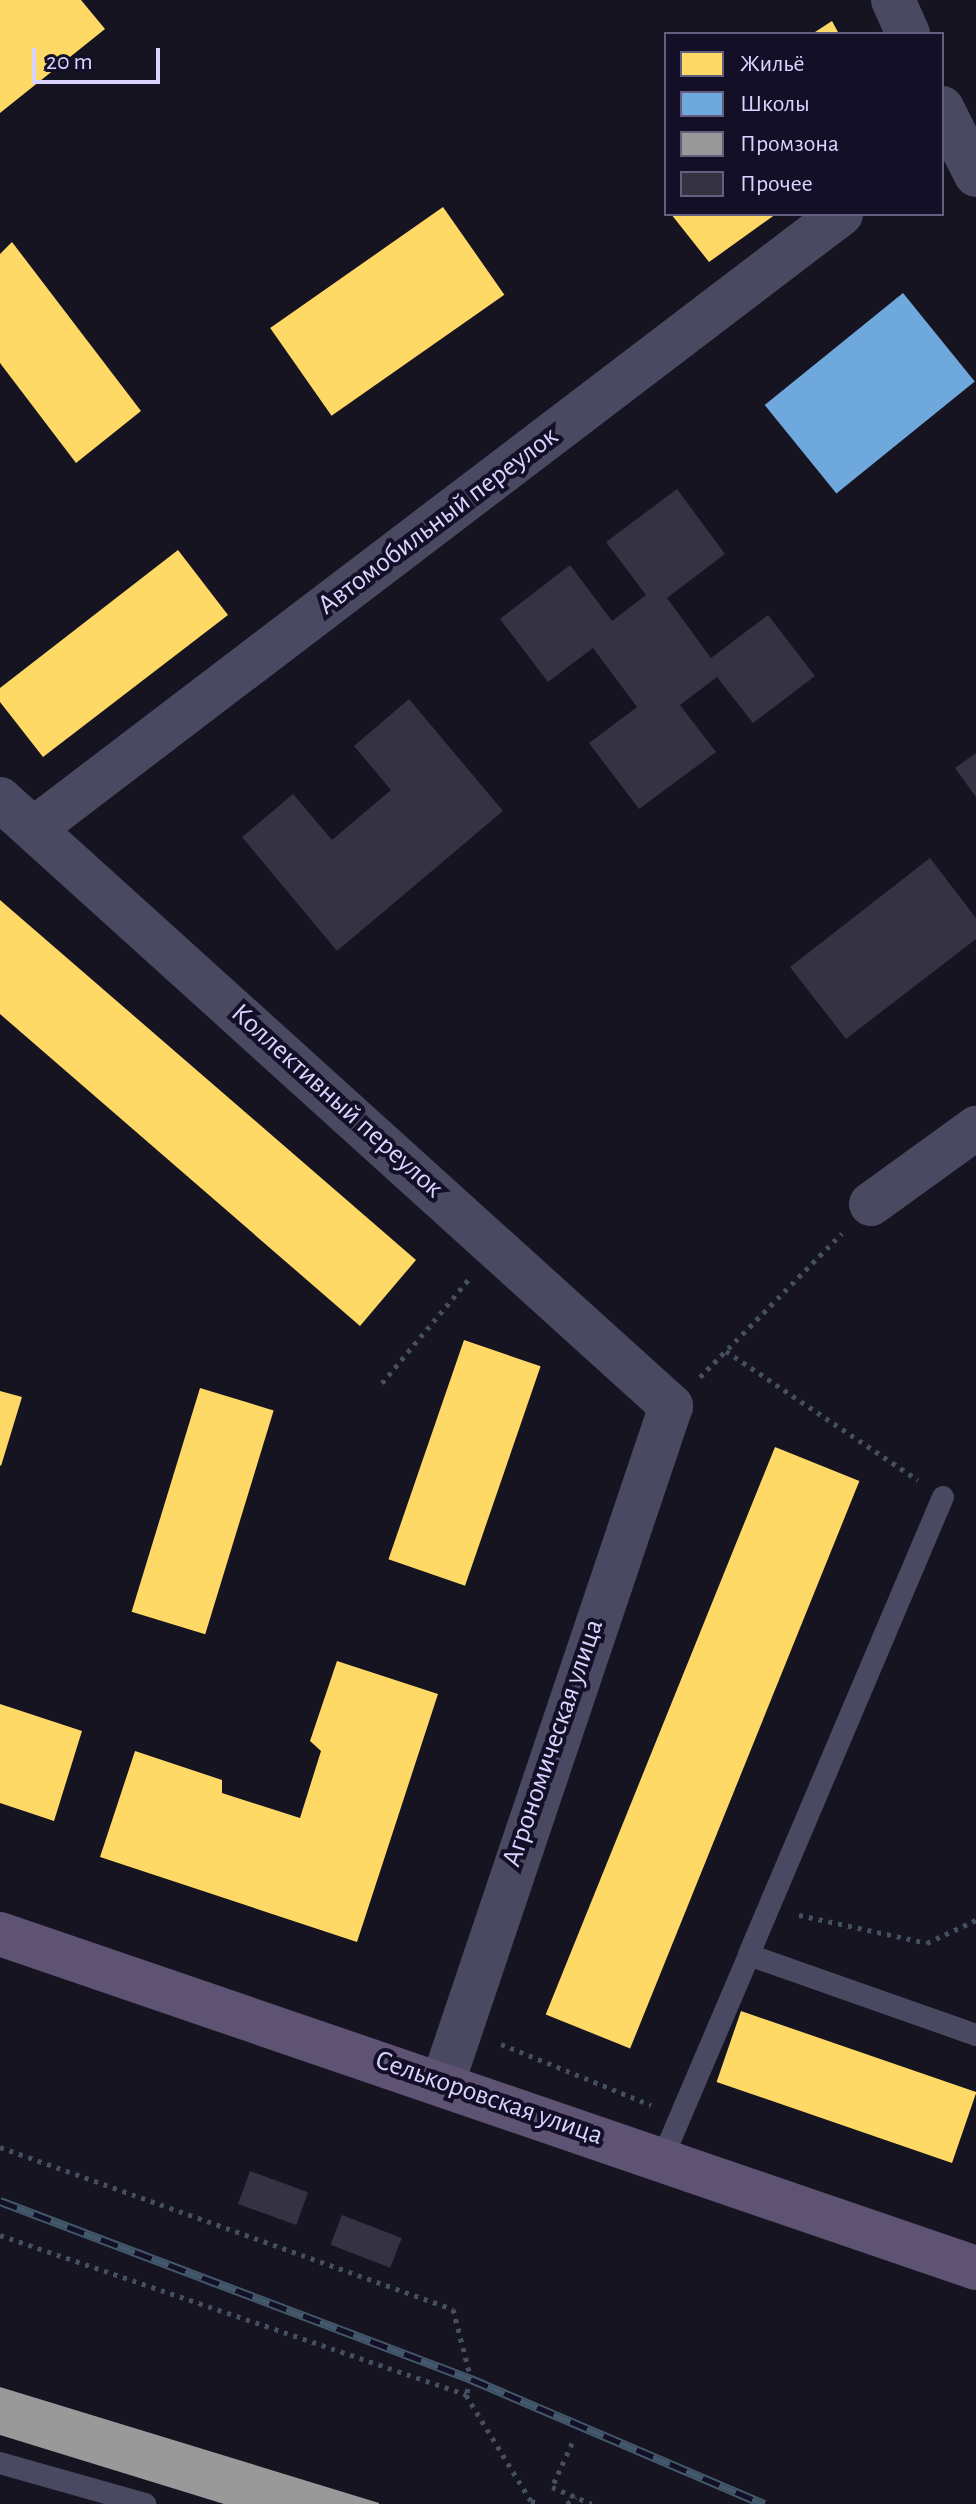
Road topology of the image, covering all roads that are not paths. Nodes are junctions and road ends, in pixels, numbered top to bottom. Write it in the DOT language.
graph roads {
  1 [pos="893,0"];
  2 [pos="907,32"];
  3 [pos="945,125"];
  4 [pos="976,175"];
  5 [pos="838,216"];
  6 [pos="0,799"];
  7 [pos="36,827"];
  8 [pos="976,1128"];
  9 [pos="871,1204"];
  10 [pos="671,1406"];
  11 [pos="943,1497"];
  12 [pos="0,1934"];
  13 [pos="749,1955"];
  14 [pos="976,2035"];
  15 [pos="443,2082"];
  16 [pos="663,2157"];
  17 [pos="976,2268"];
  18 [pos="0,2463"];
  19 [pos="145,2504"];
  1 -- 2 [label="street"];
  3 -- 4 [label="street"];
  5 -- 7 [label="street, Автомобильный переулок"];
  6 -- 7 [label="street, Коллективный переулок"];
  7 -- 10 [label="street, Коллективный переулок"];
  8 -- 9 [label="street"];
  10 -- 15 [label="street, Агрономическая улица"];
  11 -- 13 [label="lane"];
  12 -- 15 [label="main road, Селькоровская улица"];
  13 -- 14 [label="lane"];
  13 -- 16 [label="lane"];
  15 -- 16 [label="main road, Селькоровская улица"];
  16 -- 17 [label="main road, Селькоровская улица"];
  18 -- 19 [label="lane"];
}
